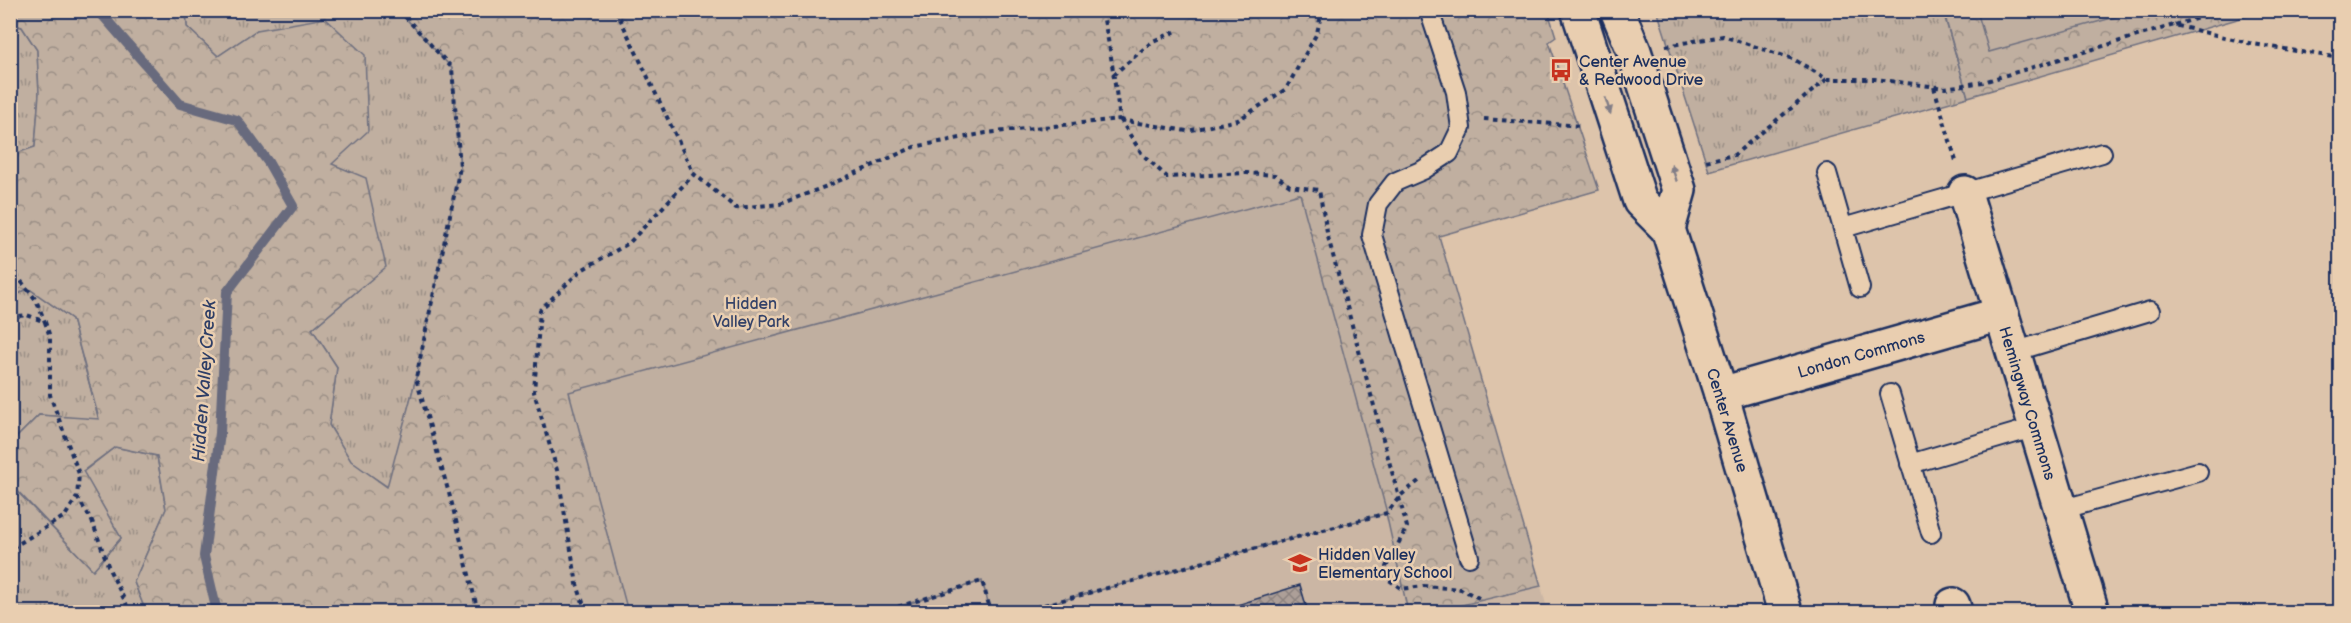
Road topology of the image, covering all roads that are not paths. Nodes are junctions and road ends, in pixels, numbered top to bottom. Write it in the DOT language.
graph roads {
  1 [pos="1430,10"];
  2 [pos="1578,10"];
  3 [pos="1617,10"];
  4 [pos="2102,153"];
  5 [pos="1827,173"];
  6 [pos="1965,193"];
  7 [pos="1843,228"];
  8 [pos="1668,229"];
  9 [pos="1860,288"];
  10 [pos="2150,311"];
  11 [pos="2001,314"];
  12 [pos="2013,352"];
  13 [pos="1721,394"];
  14 [pos="1890,394"];
  15 [pos="2036,427"];
  16 [pos="1910,464"];
  17 [pos="2198,472"];
  18 [pos="2061,510"];
  19 [pos="1931,533"];
  20 [pos="1469,557"];
  21 [pos="1785,612"];
  22 [pos="2092,612"];
  1 -- 20 [label="lane"];
  2 -- 8 [label="street, Center Avenue, one-way"];
  8 -- 3 [label="street, one-way"];
  4 -- 6 [label="lane"];
  5 -- 7 [label="lane"];
  6 -- 7 [label="lane"];
  6 -- 11 [label="street, Hemingway Commons"];
  7 -- 9 [label="lane"];
  8 -- 13 [label="street, Center Avenue"];
  10 -- 12 [label="lane"];
  11 -- 12 [label="street, Hemingway Commons"];
  11 -- 13 [label="street, London Commons"];
  12 -- 15 [label="street, Hemingway Commons"];
  13 -- 21 [label="street, Center Avenue"];
  14 -- 16 [label="lane"];
  15 -- 16 [label="lane"];
  15 -- 18 [label="street, Hemingway Commons"];
  16 -- 19 [label="lane"];
  17 -- 18 [label="lane"];
  18 -- 22 [label="street, Hemingway Commons"];
}
